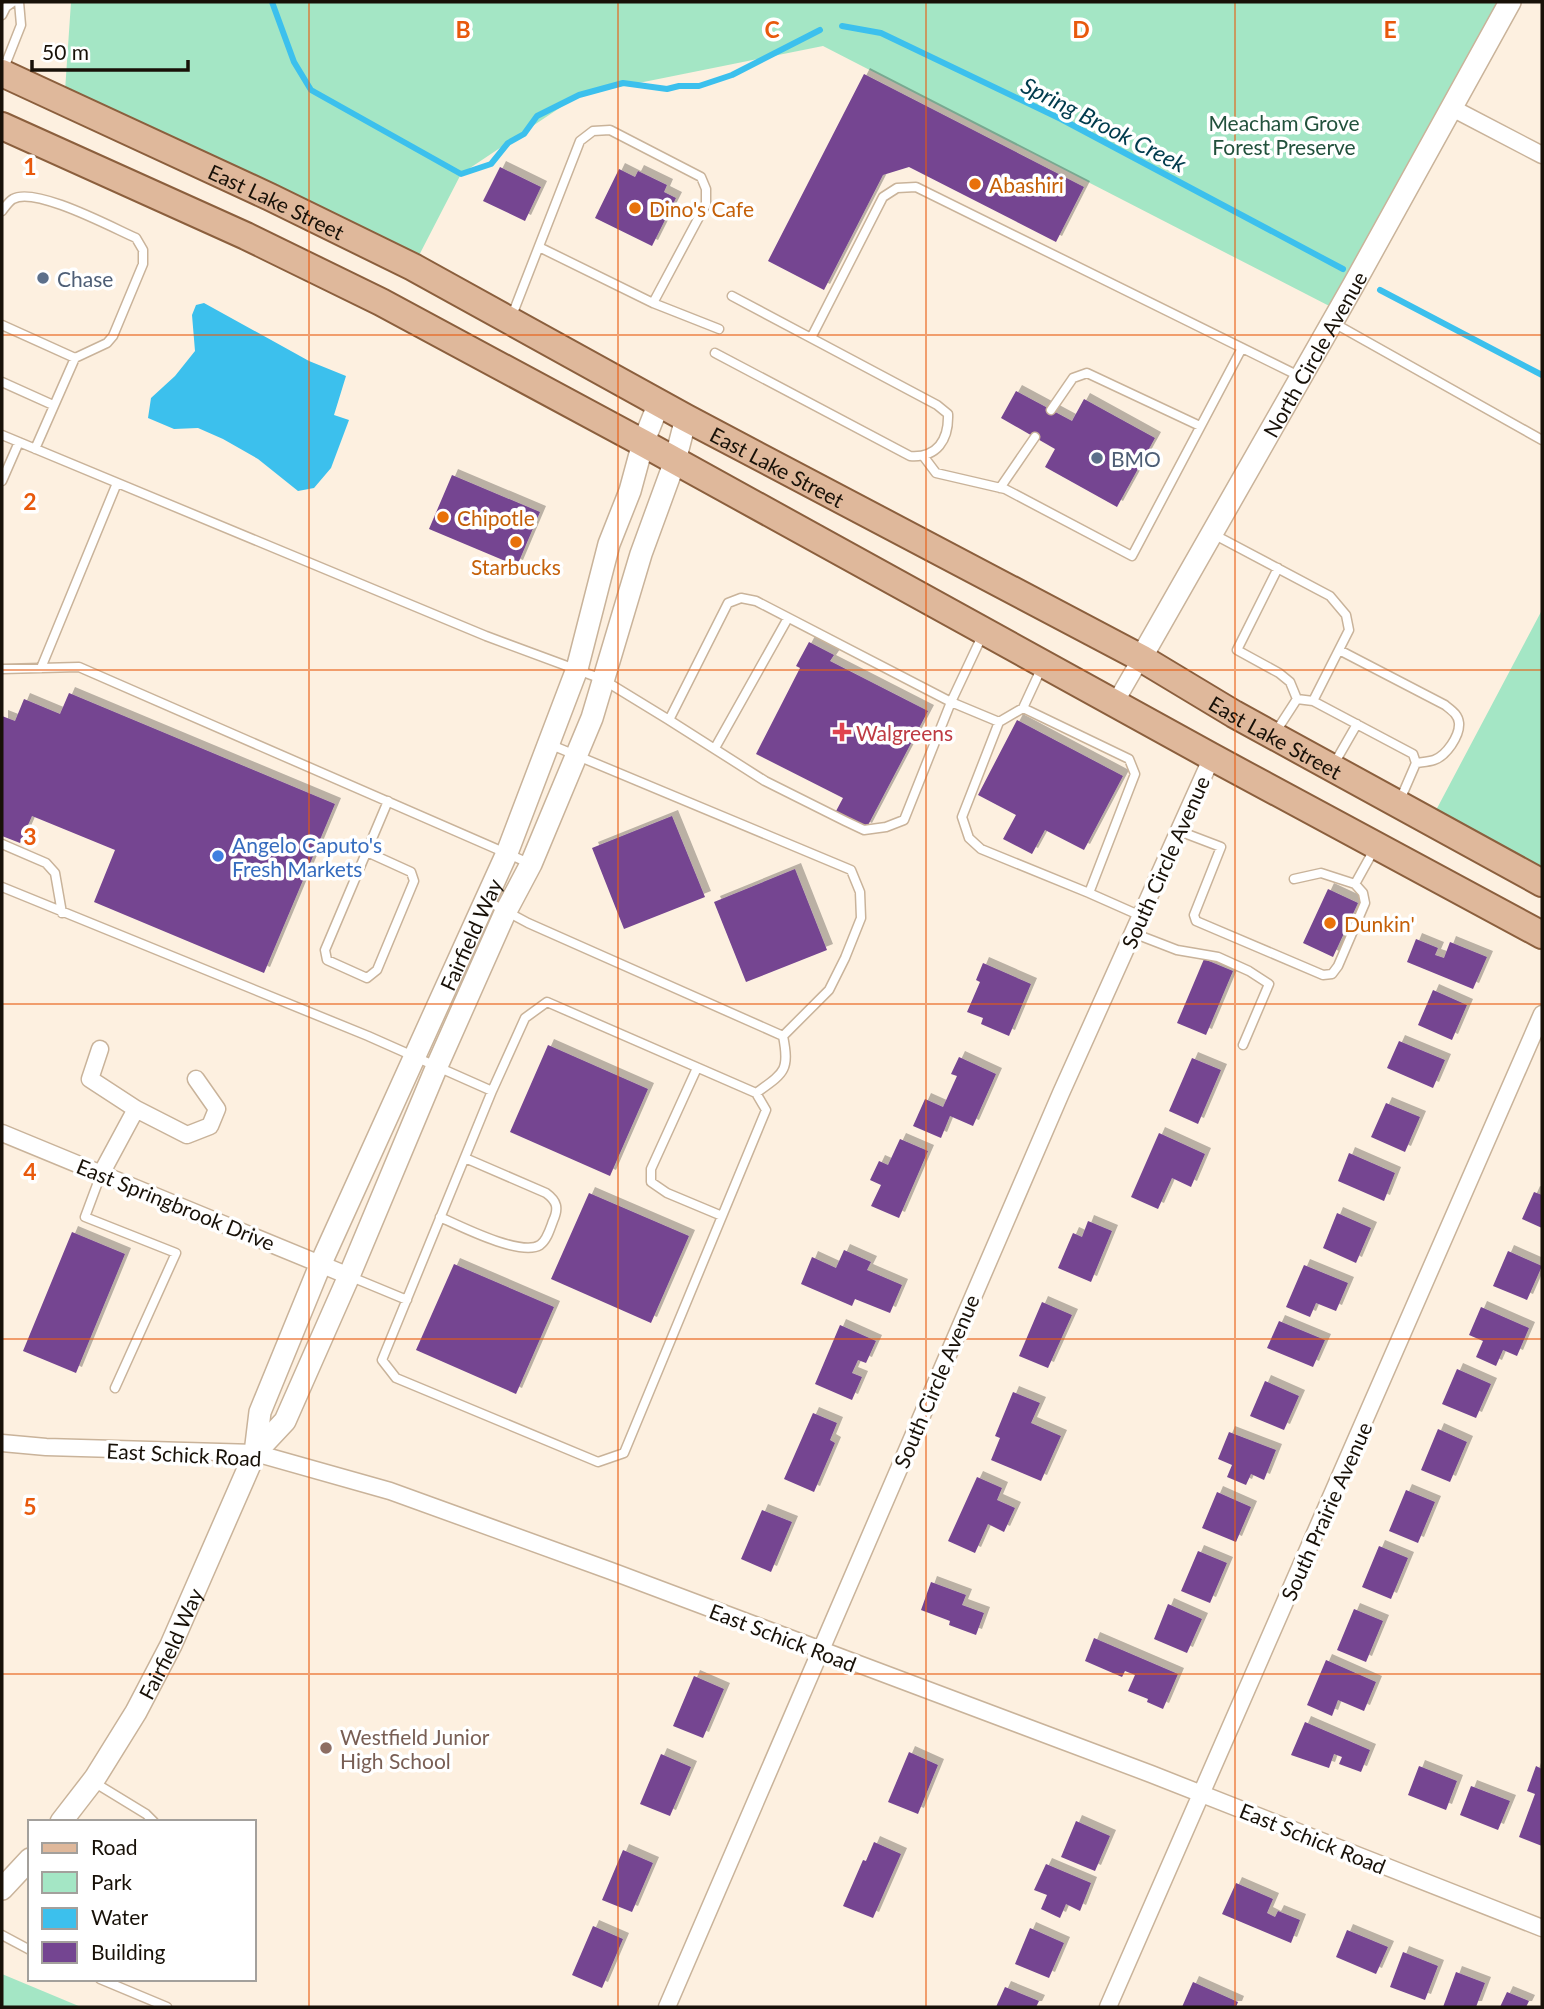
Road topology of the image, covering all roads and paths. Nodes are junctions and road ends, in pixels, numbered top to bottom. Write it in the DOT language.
graph roads {
  1 [pos="13,2"];
  2 [pos="19,2"];
  3 [pos="1510,2"];
  4 [pos="2,15"];
  5 [pos="2,73"];
  6 [pos="1452,108"];
  7 [pos="2,126"];
  8 [pos="1542,155"];
  9 [pos="2,211"];
  10 [pos="539,247"];
  11 [pos="732,296"];
  12 [pos="653,303"];
  13 [pos="510,321"];
  14 [pos="1332,323"];
  15 [pos="2,325"];
  16 [pos="719,329"];
  17 [pos="811,338"];
  18 [pos="1242,348"];
  19 [pos="715,353"];
  20 [pos="75,358"];
  21 [pos="1301,377"];
  22 [pos="2,382"];
  23 [pos="659,403"];
  24 [pos="53,405"];
  25 [pos="1051,410"];
  26 [pos="687,418"];
  27 [pos="1200,426"];
  28 [pos="2,435"];
  29 [pos="1035,437"];
  30 [pos="1542,440"];
  31 [pos="19,442"];
  32 [pos="643,443"];
  33 [pos="35,449"];
  34 [pos="924,457"];
  35 [pos="675,461"];
  36 [pos="2,481"];
  37 [pos="117,483"];
  38 [pos="1000,488"];
  39 [pos="1212,533"];
  40 [pos="1278,568"];
  41 [pos="788,618"];
  42 [pos="984,631"];
  43 [pos="1340,651"];
  44 [pos="1140,658"];
  45 [pos="1044,664"];
  46 [pos="41,668"];
  47 [pos="2,669"];
  48 [pos="577,669"];
  49 [pos="602,679"];
  50 [pos="1297,699"];
  51 [pos="1313,701"];
  52 [pos="951,702"];
  53 [pos="1115,703"];
  54 [pos="1023,708"];
  55 [pos="669,720"];
  56 [pos="999,722"];
  57 [pos="1357,724"];
  58 [pos="1274,736"];
  59 [pos="548,743"];
  60 [pos="715,748"];
  61 [pos="576,755"];
  62 [pos="1212,757"];
  63 [pos="1416,763"];
  64 [pos="1331,767"];
  65 [pos="388,801"];
  66 [pos="1398,804"];
  67 [pos="1179,831"];
  68 [pos="2,844"];
  69 [pos="1376,846"];
  70 [pos="367,852"];
  71 [pos="507,853"];
  72 [pos="531,864"];
  73 [pos="1294,879"];
  74 [pos="1542,883"];
  75 [pos="1356,884"];
  76 [pos="2,887"];
  77 [pos="1088,893"];
  78 [pos="485,900"];
  79 [pos="62,913"];
  80 [pos="505,913"];
  81 [pos="1141,916"];
  82 [pos="1133,933"];
  83 [pos="1542,935"];
  84 [pos="1542,1014"];
  85 [pos="783,1036"];
  86 [pos="1243,1045"];
  87 [pos="100,1049"];
  88 [pos="413,1057"];
  89 [pos="437,1066"];
  90 [pos="697,1068"];
  91 [pos="196,1079"];
  92 [pos="492,1091"];
  93 [pos="756,1093"];
  94 [pos="136,1108"];
  95 [pos="2,1133"];
  96 [pos="465,1158"];
  97 [pos="101,1174"];
  98 [pos="722,1216"];
  99 [pos="440,1217"];
  100 [pos="321,1263"];
  101 [pos="349,1276"];
  102 [pos="407,1300"];
  103 [pos="115,1388"];
  104 [pos="2,1443"];
  105 [pos="255,1453"];
  106 [pos="820,1651"];
  107 [pos="92,1781"];
  108 [pos="1202,1794"];
  109 [pos="63,1820"];
  110 [pos="152,1820"];
  111 [pos="28,1860"];
  112 [pos="2,1889"];
  113 [pos="1542,1928"];
  114 [pos="2,1934"];
  115 [pos="28,1949"];
  116 [pos="105,1981"];
  117 [pos="167,2007"];
  118 [pos="667,2007"];
  119 [pos="1108,2007"];
  1 -- 4 [label="lane"];
  2 -- 5 [label="lane"];
  3 -- 6 [label="street, North Circle Avenue"];
  5 -- 13 [label="main road, East Lake Street"];
  6 -- 8 [label="street"];
  6 -- 14 [label="street, North Circle Avenue"];
  7 -- 32 [label="main road, East Lake Street"];
  9 -- 20 [label="lane"];
  10 -- 12 [label="lane"];
  10 -- 12 [label="lane"];
  10 -- 13 [label="lane"];
  11 -- 17 [label="lane"];
  12 -- 16 [label="lane"];
  13 -- 23 [label="main road, East Lake Street"];
  14 -- 21 [label="street, North Circle Avenue"];
  14 -- 30 [label="lane"];
  15 -- 20 [label="lane"];
  17 -- 18 [label="lane"];
  17 -- 34 [label="lane"];
  18 -- 21 [label="lane"];
  18 -- 27 [label="lane"];
  19 -- 34 [label="lane"];
  20 -- 24 [label="lane"];
  21 -- 39 [label="street, North Circle Avenue"];
  22 -- 24 [label="lane"];
  23 -- 26 [label="main road, East Lake Street"];
  23 -- 32 [label="street, Fairfield Way"];
  24 -- 33 [label="lane"];
  25 -- 27 [label="lane"];
  26 -- 35 [label="street, Fairfield Way"];
  26 -- 44 [label="main road, East Lake Street"];
  27 -- 38 [label="lane"];
  28 -- 31 [label="lane"];
  29 -- 38 [label="lane"];
  31 -- 33 [label="lane"];
  31 -- 36 [label="lane"];
  32 -- 35 [label="main road, East Lake Street"];
  32 -- 48 [label="street, Fairfield Way"];
  33 -- 37 [label="lane"];
  34 -- 38 [label="lane"];
  35 -- 42 [label="main road, East Lake Street"];
  35 -- 49 [label="street, Fairfield Way"];
  37 -- 46 [label="lane"];
  37 -- 48 [label="lane"];
  39 -- 40 [label="lane"];
  39 -- 44 [label="street, North Circle Avenue"];
  40 -- 43 [label="lane"];
  40 -- 50 [label="lane"];
  41 -- 52 [label="lane"];
  41 -- 55 [label="lane"];
  41 -- 60 [label="lane"];
  42 -- 45 [label="main road, East Lake Street"];
  42 -- 52 [label="lane"];
  43 -- 51 [label="lane"];
  43 -- 63 [label="lane"];
  44 -- 53 [label="street, North Circle Avenue"];
  44 -- 58 [label="main road, East Lake Street"];
  45 -- 53 [label="main road, East Lake Street"];
  45 -- 54 [label="lane"];
  46 -- 47 [label="lane"];
  46 -- 65 [label="lane"];
  48 -- 49 [label="lane"];
  48 -- 59 [label="street, Fairfield Way"];
  49 -- 55 [label="lane"];
  49 -- 61 [label="street, Fairfield Way"];
  50 -- 51 [label="lane"];
  50 -- 58 [label="lane"];
  51 -- 57 [label="lane"];
  52 -- 56 [label="lane"];
  52 -- 60 [label="lane"];
  53 -- 62 [label="main road, East Lake Street"];
  54 -- 56 [label="lane"];
  54 -- 77 [label="lane"];
  55 -- 60 [label="lane"];
  56 -- 77 [label="lane"];
  57 -- 63 [label="lane"];
  57 -- 64 [label="lane"];
  58 -- 64 [label="main road, East Lake Street"];
  59 -- 61 [label="lane"];
  59 -- 71 [label="street, Fairfield Way"];
  61 -- 72 [label="street, Fairfield Way"];
  61 -- 85 [label="lane"];
  62 -- 67 [label="street, South Circle Avenue"];
  62 -- 69 [label="main road, East Lake Street"];
  63 -- 66 [label="lane"];
  64 -- 66 [label="main road, East Lake Street"];
  65 -- 70 [label="lane"];
  65 -- 71 [label="lane"];
  66 -- 74 [label="main road, East Lake Street"];
  67 -- 75 [label="lane"];
  67 -- 81 [label="street, South Circle Avenue"];
  68 -- 79 [label="lane"];
  69 -- 75 [label="lane"];
  69 -- 83 [label="main road, East Lake Street"];
  70 -- 70 [label="lane"];
  71 -- 72 [label="lane"];
  71 -- 78 [label="street, Fairfield Way"];
  72 -- 80 [label="street, Fairfield Way"];
  73 -- 75 [label="lane"];
  76 -- 79 [label="lane"];
  77 -- 81 [label="lane"];
  78 -- 80 [label="lane"];
  78 -- 88 [label="street, Fairfield Way"];
  79 -- 88 [label="lane"];
  80 -- 85 [label="lane"];
  80 -- 89 [label="street, Fairfield Way"];
  81 -- 82 [label="street, South Circle Avenue"];
  82 -- 86 [label="lane"];
  82 -- 106 [label="street, South Circle Avenue"];
  84 -- 108 [label="street, South Prairie Avenue"];
  85 -- 93 [label="lane"];
  87 -- 94 [label="street"];
  88 -- 89 [label="lane"];
  88 -- 100 [label="street, Fairfield Way"];
  89 -- 92 [label="lane"];
  89 -- 101 [label="street, Fairfield Way"];
  90 -- 92 [label="lane"];
  90 -- 93 [label="lane"];
  90 -- 98 [label="lane"];
  91 -- 94 [label="street"];
  92 -- 96 [label="lane"];
  93 -- 98 [label="lane"];
  94 -- 97 [label="street"];
  95 -- 97 [label="street, East Springbrook Drive"];
  96 -- 99 [label="lane"];
  96 -- 99 [label="lane"];
  97 -- 100 [label="street, East Springbrook Drive"];
  97 -- 103 [label="lane"];
  98 -- 102 [label="lane"];
  99 -- 102 [label="lane"];
  100 -- 101 [label="street, East Springbrook Drive"];
  100 -- 105 [label="street, Fairfield Way"];
  101 -- 102 [label="lane"];
  101 -- 105 [label="street, Fairfield Way"];
  104 -- 105 [label="street, East Schick Road"];
  105 -- 106 [label="street, East Schick Road"];
  105 -- 107 [label="street, Fairfield Way"];
  106 -- 108 [label="street, East Schick Road"];
  106 -- 118 [label="street, South Circle Avenue"];
  107 -- 109 [label="street, Fairfield Way"];
  107 -- 110 [label="lane"];
  108 -- 113 [label="street, East Schick Road"];
  108 -- 119 [label="street, South Prairie Avenue"];
  111 -- 112 [label="street"];
  114 -- 115 [label="lane"];
  116 -- 117 [label="lane"];
}
